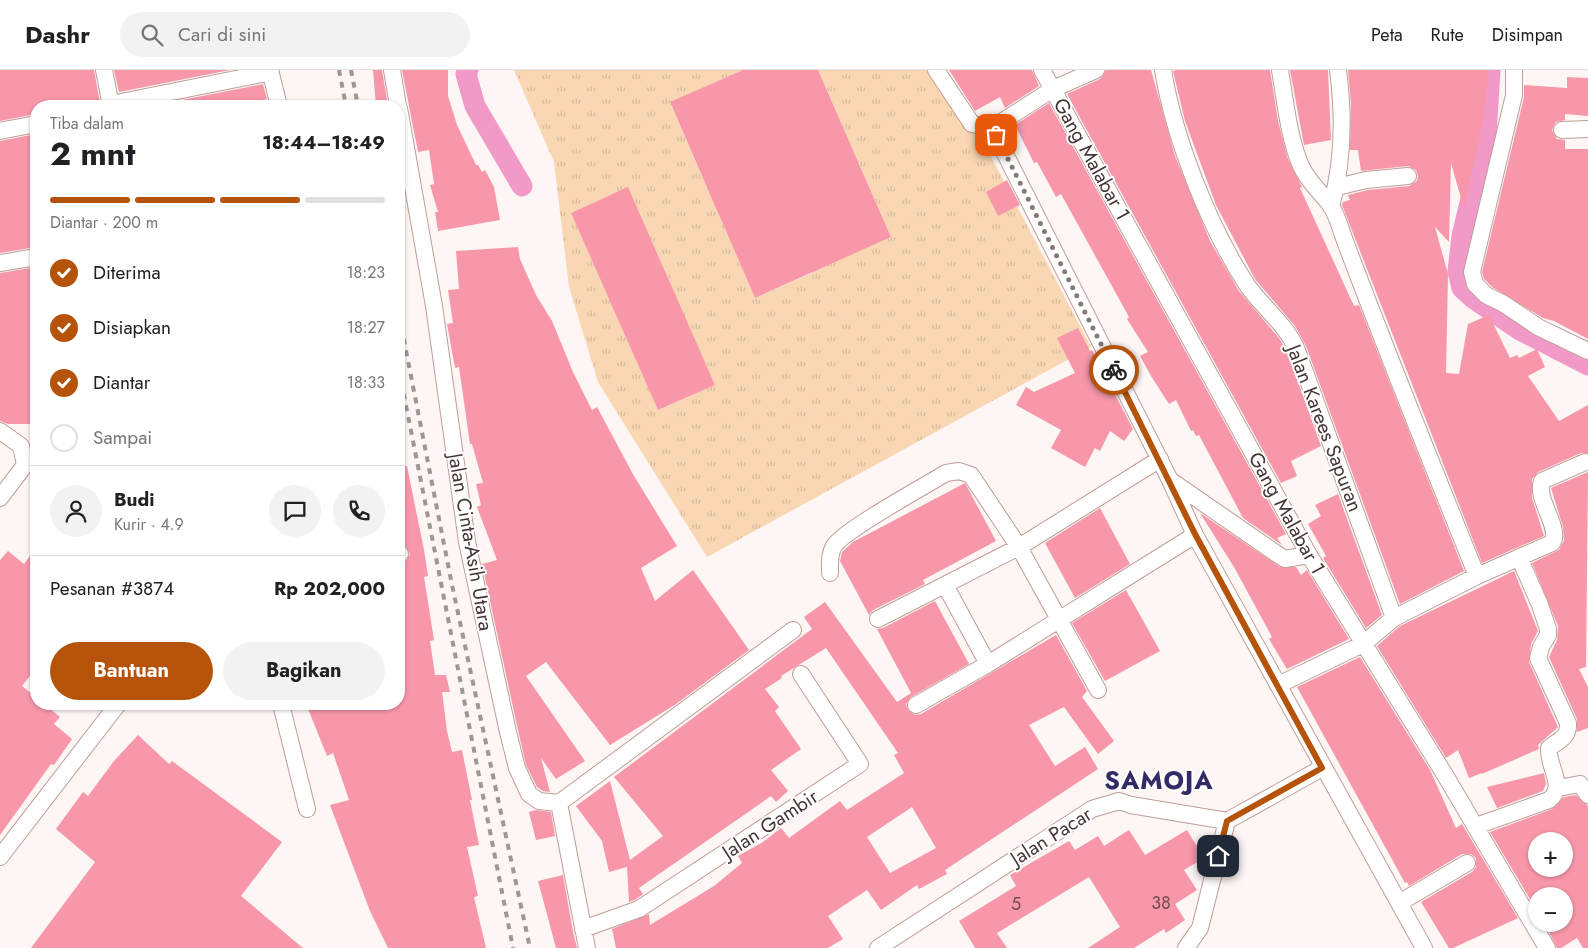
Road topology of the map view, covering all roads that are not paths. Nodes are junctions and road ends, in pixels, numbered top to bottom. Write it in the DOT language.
graph roads {
  1 [pos="104,70"];
  2 [pos="392,70"];
  3 [pos="936,70"];
  4 [pos="1042,70"];
  5 [pos="1096,70"];
  6 [pos="1163,70"];
  7 [pos="1280,70"];
  8 [pos="1338,70"];
  9 [pos="1514,70"];
  10 [pos="270,71"];
  11 [pos="1053,89"];
  12 [pos="110,100"];
  13 [pos="134,100"];
  14 [pos="277,100"];
  15 [pos="398,100"];
  16 [pos="30,125"];
  17 [pos="992,128"];
  18 [pos="1588,129"];
  19 [pos="1562,130"];
  20 [pos="0,131"];
  21 [pos="405,141"];
  22 [pos="1408,176"];
  23 [pos="1337,187"];
  24 [pos="1332,207"];
  25 [pos="30,258"];
  26 [pos="0,262"];
  27 [pos="1588,351"];
  28 [pos="0,431"];
  29 [pos="28,447"];
  30 [pos="1160,459"];
  31 [pos="30,462"];
  32 [pos="1585,462"];
  33 [pos="1170,480"];
  34 [pos="0,498"];
  35 [pos="1195,534"];
  36 [pos="1020,547"];
  37 [pos="1308,555"];
  38 [pos="1520,557"];
  39 [pos="830,572"];
  40 [pos="1477,576"];
  41 [pos="945,585"];
  42 [pos="1394,618"];
  43 [pos="878,619"];
  44 [pos="1060,621"];
  45 [pos="793,630"];
  46 [pos="1363,644"];
  47 [pos="988,664"];
  48 [pos="801,674"];
  49 [pos="1278,685"];
  50 [pos="1098,690"];
  51 [pos="916,705"];
  52 [pos="113,710"];
  53 [pos="282,710"];
  54 [pos="1322,768"];
  55 [pos="1558,788"];
  56 [pos="1588,795"];
  57 [pos="559,803"];
  58 [pos="307,808"];
  59 [pos="1227,821"];
  60 [pos="1476,826"];
  61 [pos="0,857"];
  62 [pos="1467,863"];
  63 [pos="1399,903"];
  64 [pos="583,929"];
  65 [pos="587,948"];
  66 [pos="878,948"];
  67 [pos="1186,948"];
  68 [pos="1424,948"];
  69 [pos="1547,948"];
  1 -- 12 [label="street"];
  2 -- 15 [label="street, Jalan Cinta-Asih Utara"];
  3 -- 17 [label="street"];
  4 -- 11 [label="street, Gang Malabar 1"];
  5 -- 11 [label="street"];
  6 -- 42 [label="street, Jalan Karees Sapuran"];
  7 -- 24 [label="street"];
  8 -- 23 [label="street"];
  9 -- 27 [label="street"];
  10 -- 13 [label="street"];
  10 -- 14 [label="street"];
  11 -- 17 [label="street"];
  11 -- 37 [label="street, Gang Malabar 1"];
  16 -- 20 [label="street"];
  17 -- 30 [label="street"];
  18 -- 19 [label="street"];
  21 -- 57 [label="street, Jalan Cinta-Asih Utara"];
  22 -- 23 [label="street"];
  23 -- 24 [label="street"];
  24 -- 40 [label="street"];
  25 -- 26 [label="street"];
  28 -- 29 [label="street"];
  30 -- 33 [label="street"];
  30 -- 36 [label="street"];
  31 -- 34 [label="street"];
  32 -- 38 [label="street"];
  33 -- 35 [label="street"];
  33 -- 37 [label="street"];
  35 -- 44 [label="street"];
  35 -- 49 [label="street"];
  36 -- 39 [label="street"];
  36 -- 41 [label="street"];
  36 -- 44 [label="street"];
  37 -- 46 [label="street, Gang Malabar 1"];
  38 -- 40 [label="street"];
  38 -- 55 [label="street"];
  40 -- 42 [label="street"];
  41 -- 43 [label="street"];
  41 -- 47 [label="street"];
  42 -- 46 [label="street"];
  44 -- 47 [label="street"];
  44 -- 50 [label="street"];
  45 -- 57 [label="street"];
  46 -- 49 [label="street"];
  46 -- 60 [label="street, Gang Malabar 1"];
  47 -- 51 [label="street"];
  48 -- 64 [label="street, Jalan Gambir"];
  49 -- 54 [label="street"];
  52 -- 61 [label="street"];
  53 -- 58 [label="street"];
  54 -- 59 [label="street"];
  54 -- 63 [label="street"];
  55 -- 56 [label="street"];
  55 -- 60 [label="street"];
  57 -- 64 [label="street"];
  59 -- 66 [label="street, Jalan Pacar"];
  59 -- 67 [label="street"];
  60 -- 69 [label="street, Gang Malabar 1"];
  62 -- 63 [label="street"];
  63 -- 68 [label="street"];
  64 -- 65 [label="street"];
}
